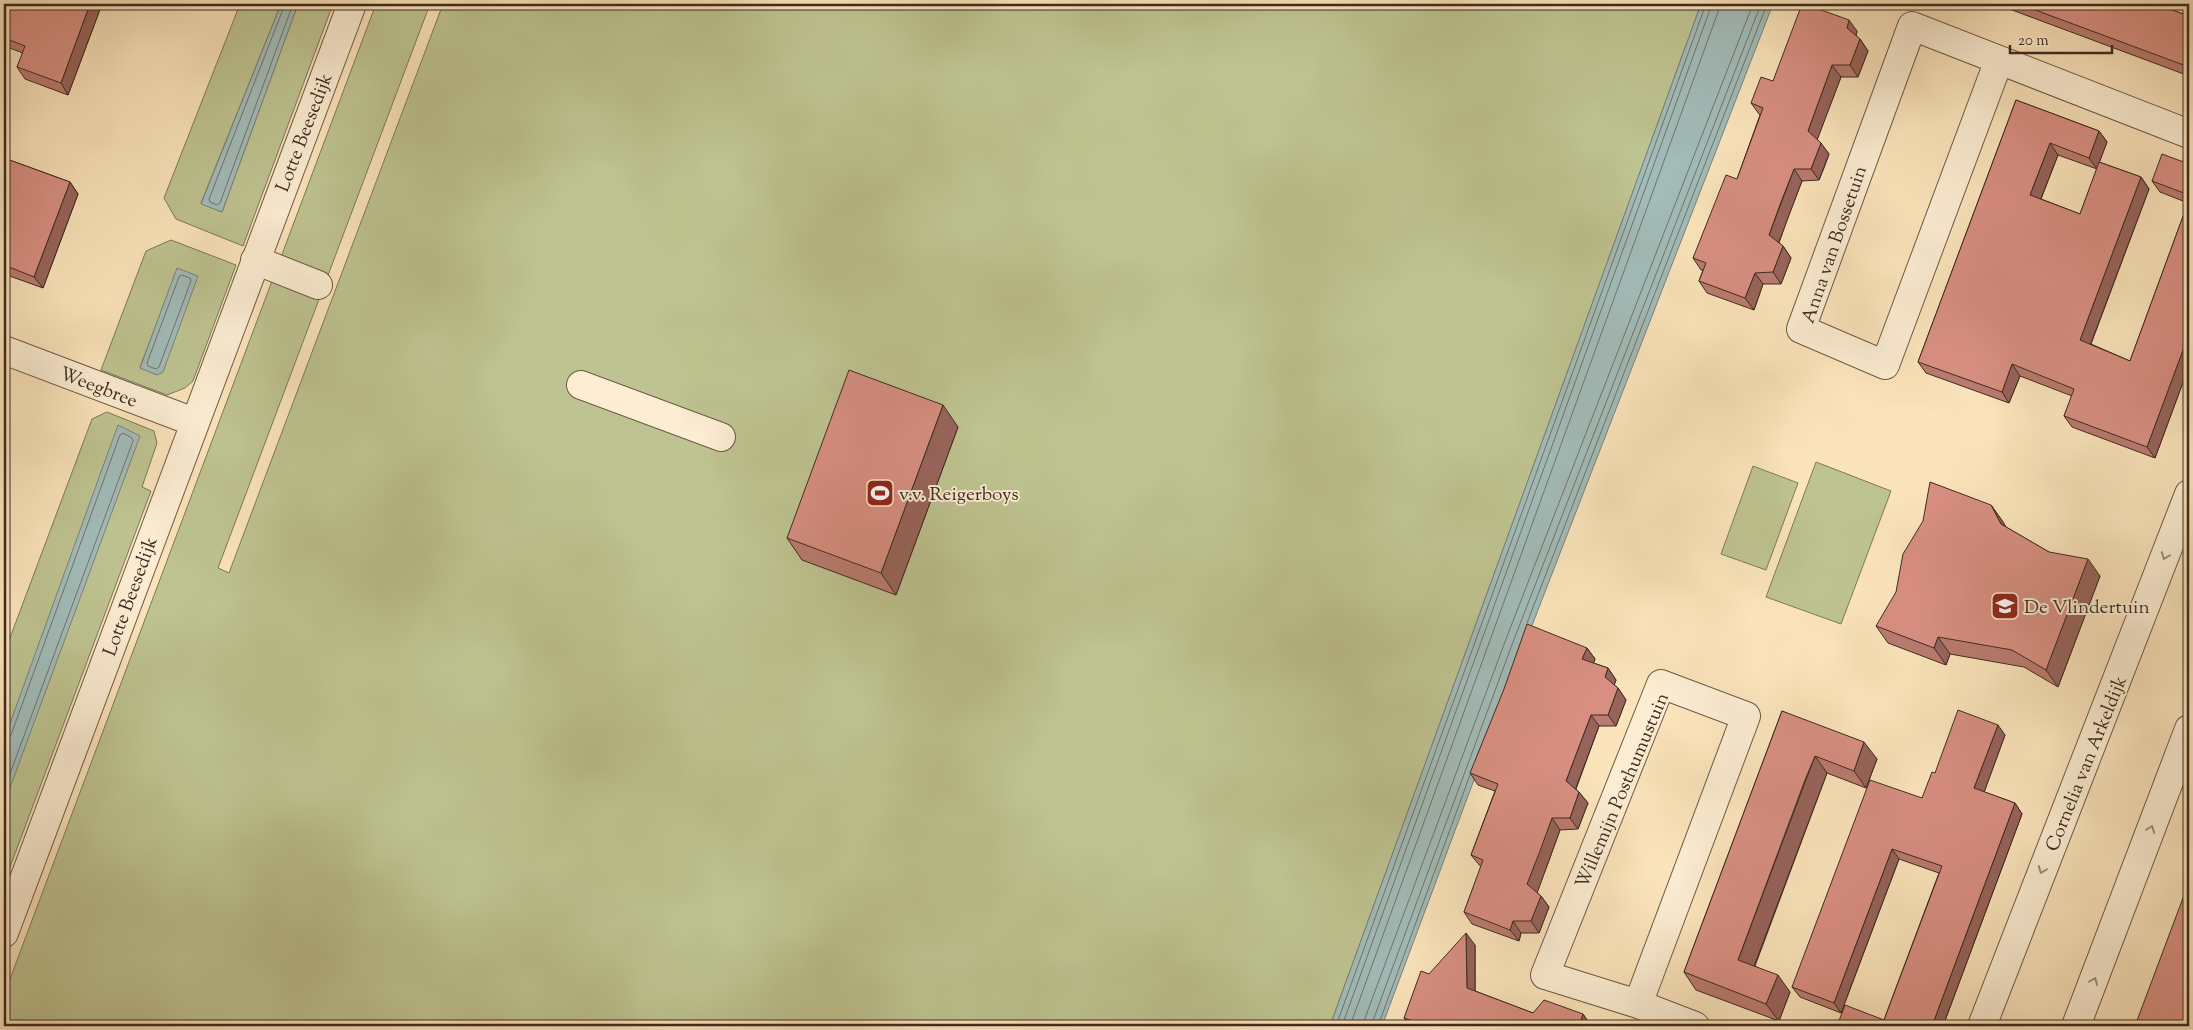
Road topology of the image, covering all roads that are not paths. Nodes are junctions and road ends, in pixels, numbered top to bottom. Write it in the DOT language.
graph roads {
  1 [pos="352,4"];
  2 [pos="1999,60"];
  3 [pos="2189,134"];
  4 [pos="255,260"];
  5 [pos="318,285"];
  6 [pos="4,350"];
  7 [pos="581,385"];
  8 [pos="194,422"];
  9 [pos="721,437"];
  10 [pos="2189,498"];
  11 [pos="2189,729"];
  12 [pos="4,933"];
  13 [pos="1638,1004"];
  14 [pos="1695,1026"];
  15 [pos="1982,1026"];
  16 [pos="2076,1026"];
  1 -- 4 [label="street, Lotte Beesedijk"];
  2 -- 2 [label="street, Anna van Bossetuin"];
  2 -- 3 [label="street, Anna van Bossetuin"];
  4 -- 5 [label="street"];
  4 -- 8 [label="street, Lotte Beesedijk"];
  6 -- 8 [label="street, Weegbree"];
  7 -- 9 [label="street"];
  8 -- 12 [label="street, Lotte Beesedijk"];
  10 -- 15 [label="street, Cornelia van Arkeldijk, one-way"];
  16 -- 11 [label="street, one-way"];
  13 -- 13 [label="street, Willemijn Posthumustuin"];
  13 -- 14 [label="street, Willemijn Posthumustuin"];
}
